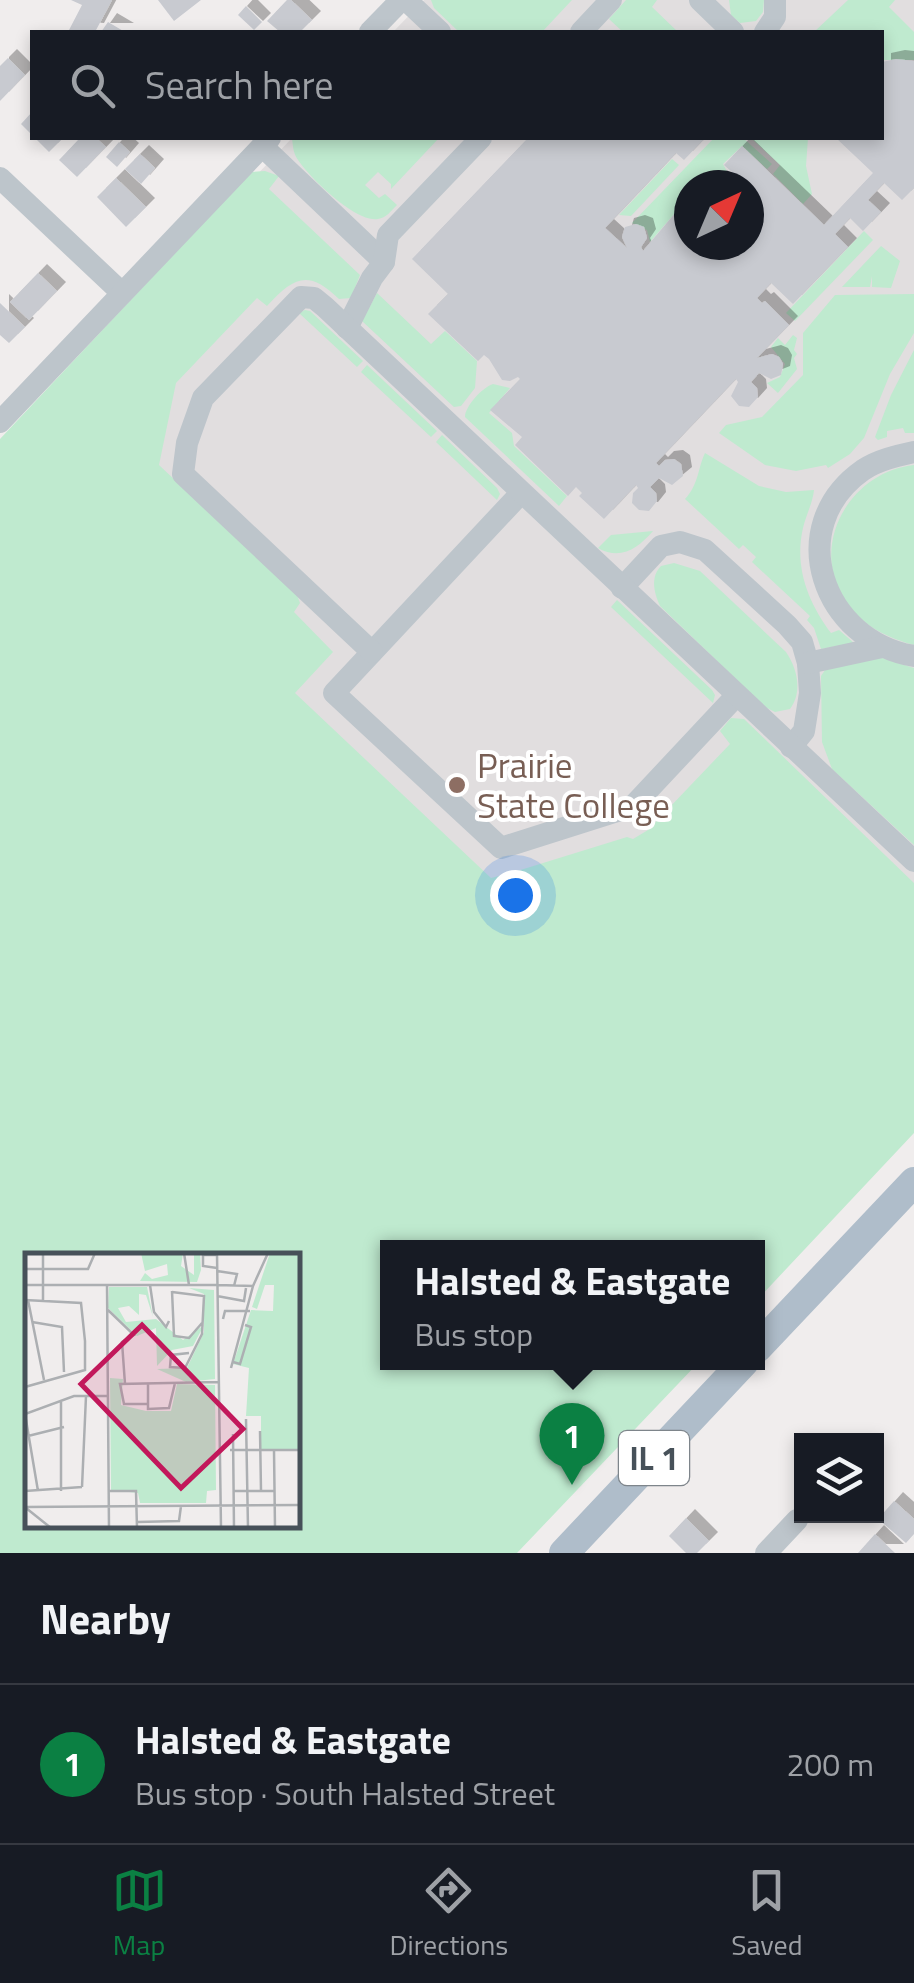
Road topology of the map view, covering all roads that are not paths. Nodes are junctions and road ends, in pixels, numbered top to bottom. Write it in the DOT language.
graph roads {
  1 [pos="404,0"];
  2 [pos="611,0"];
  3 [pos="775,0"];
  4 [pos="706,2"];
  5 [pos="372,30"];
  6 [pos="438,30"];
  7 [pos="582,30"];
  8 [pos="731,30"];
  9 [pos="766,30"];
  10 [pos="480,140"];
  11 [pos="266,142"];
  12 [pos="0,178"];
  13 [pos="384,262"];
  14 [pos="122,293"];
  15 [pos="347,328"];
  16 [pos="0,422"];
  17 [pos="914,452"];
  18 [pos="521,494"];
  19 [pos="622,588"];
  20 [pos="882,647"];
  21 [pos="372,652"];
  22 [pos="914,656"];
  23 [pos="808,663"];
  24 [pos="736,696"];
  25 [pos="791,747"];
  26 [pos="914,862"];
  27 [pos="914,1182"];
  28 [pos="765,1340"];
  29 [pos="737,1370"];
  30 [pos="794,1523"];
  31 [pos="574,1549"];
  32 [pos="766,1553"];
  1 -- 5 [label="street"];
  1 -- 6 [label="street"];
  2 -- 7 [label="street"];
  3 -- 9 [label="street"];
  4 -- 8 [label="street"];
  10 -- 13 [label="street"];
  11 -- 13 [label="street"];
  11 -- 14 [label="street"];
  12 -- 14 [label="street"];
  13 -- 15 [label="street"];
  14 -- 16 [label="street"];
  15 -- 18 [label="street"];
  15 -- 21 [label="street"];
  17 -- 20 [label="street"];
  18 -- 19 [label="street"];
  18 -- 21 [label="street"];
  19 -- 23 [label="street"];
  19 -- 24 [label="street"];
  20 -- 22 [label="street"];
  20 -- 23 [label="street"];
  21 -- 24 [label="street"];
  23 -- 25 [label="street"];
  24 -- 25 [label="street"];
  25 -- 26 [label="street"];
  27 -- 28 [label="main road"];
  29 -- 31 [label="main road, IL 1"];
  30 -- 32 [label="street"];
}
